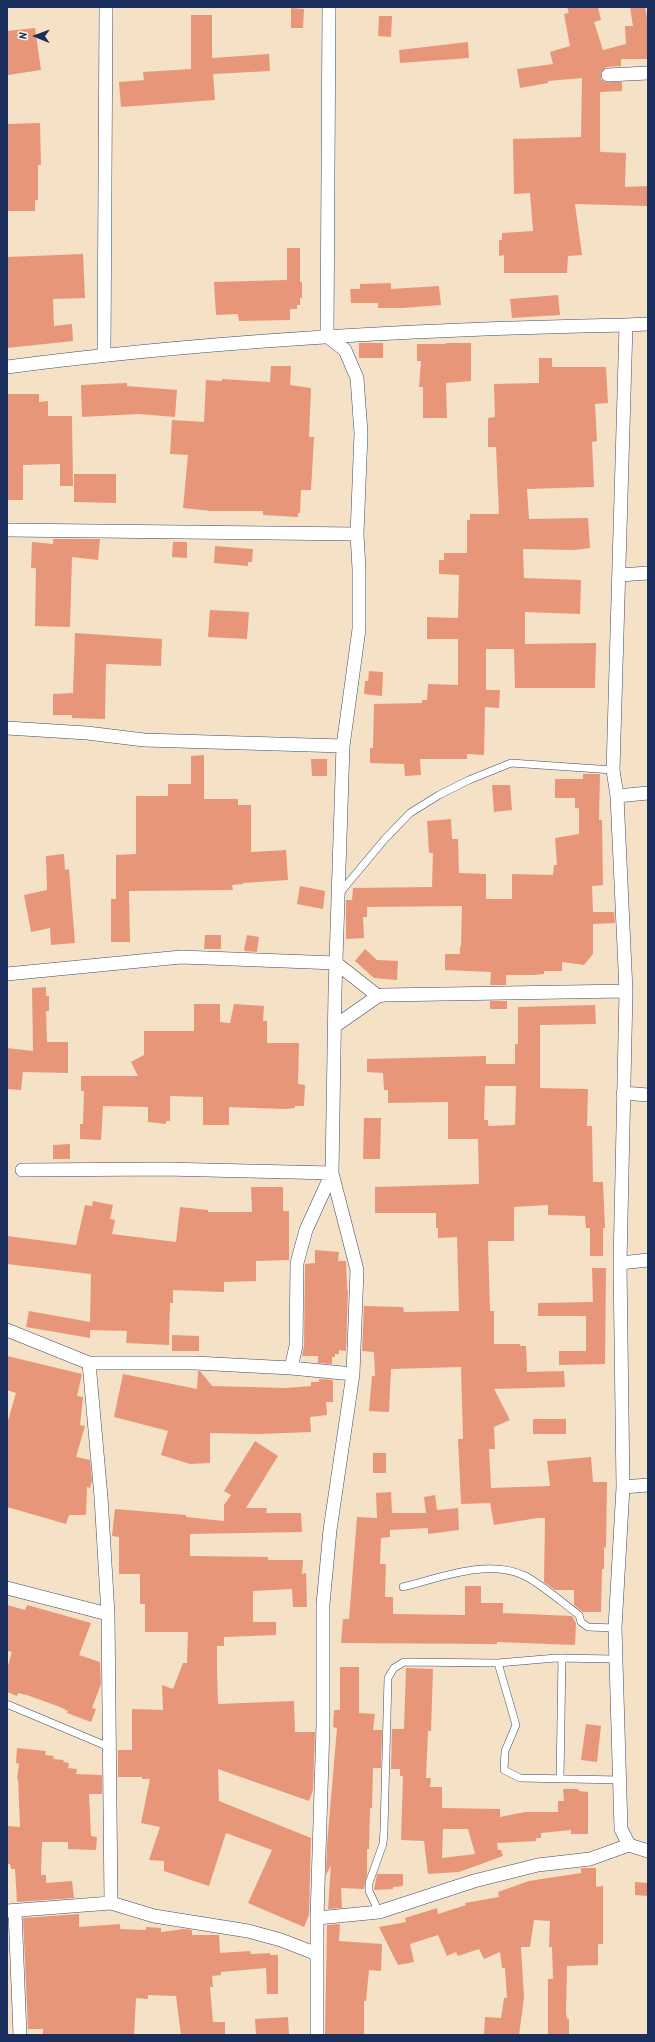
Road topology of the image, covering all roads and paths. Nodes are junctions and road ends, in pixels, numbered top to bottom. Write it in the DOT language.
graph roads {
  1 [pos="106,7"];
  2 [pos="329,7"];
  3 [pos="648,73"];
  4 [pos="608,75"];
  5 [pos="648,324"];
  6 [pos="626,325"];
  7 [pos="327,336"];
  8 [pos="104,354"];
  9 [pos="7,366"];
  10 [pos="7,530"];
  11 [pos="357,534"];
  12 [pos="648,572"];
  13 [pos="620,575"];
  14 [pos="7,728"];
  15 [pos="343,746"];
  16 [pos="613,770"];
  17 [pos="648,793"];
  18 [pos="617,796"];
  19 [pos="339,894"];
  20 [pos="336,963"];
  21 [pos="7,974"];
  22 [pos="626,991"];
  23 [pos="378,996"];
  24 [pos="335,1026"];
  25 [pos="623,1093"];
  26 [pos="648,1095"];
  27 [pos="22,1170"];
  28 [pos="332,1173"];
  29 [pos="648,1260"];
  30 [pos="620,1263"];
  31 [pos="7,1330"];
  32 [pos="89,1363"];
  33 [pos="291,1368"];
  34 [pos="353,1374"];
  35 [pos="648,1485"];
  36 [pos="623,1487"];
  37 [pos="403,1587"];
  38 [pos="7,1588"];
  39 [pos="108,1614"];
  40 [pos="615,1628"];
  41 [pos="562,1658"];
  42 [pos="615,1659"];
  43 [pos="498,1663"];
  44 [pos="10,1705"];
  45 [pos="109,1748"];
  46 [pos="560,1779"];
  47 [pos="620,1780"];
  48 [pos="629,1845"];
  49 [pos="648,1851"];
  50 [pos="111,1902"];
  51 [pos="11,1911"];
  52 [pos="379,1912"];
  53 [pos="317,1918"];
  54 [pos="317,1954"];
  55 [pos="20,2035"];
  56 [pos="317,2035"];
  1 -- 8 [label="street"];
  2 -- 7 [label="street"];
  3 -- 4 [label="street"];
  5 -- 6 [label="street"];
  6 -- 7 [label="street"];
  6 -- 13 [label="street"];
  7 -- 8 [label="street"];
  7 -- 11 [label="street"];
  8 -- 9 [label="street"];
  10 -- 11 [label="street"];
  11 -- 15 [label="street"];
  12 -- 13 [label="street"];
  13 -- 16 [label="street"];
  14 -- 15 [label="street"];
  15 -- 19 [label="street"];
  16 -- 18 [label="street"];
  16 -- 19 [label="lane"];
  17 -- 18 [label="street"];
  18 -- 22 [label="street"];
  19 -- 20 [label="street"];
  20 -- 21 [label="street"];
  20 -- 23 [label="street"];
  20 -- 24 [label="street"];
  22 -- 23 [label="street"];
  22 -- 25 [label="street"];
  23 -- 24 [label="street"];
  24 -- 28 [label="street"];
  25 -- 26 [label="street"];
  25 -- 30 [label="street"];
  27 -- 28 [label="street"];
  28 -- 33 [label="street"];
  28 -- 34 [label="street"];
  29 -- 30 [label="street"];
  30 -- 36 [label="street"];
  31 -- 32 [label="street"];
  32 -- 33 [label="street"];
  32 -- 39 [label="street"];
  33 -- 34 [label="street"];
  34 -- 53 [label="street"];
  35 -- 36 [label="street"];
  36 -- 40 [label="street"];
  37 -- 40 [label="lane"];
  38 -- 39 [label="street"];
  39 -- 45 [label="street"];
  40 -- 42 [label="street"];
  41 -- 42 [label="lane"];
  41 -- 43 [label="lane"];
  41 -- 46 [label="lane"];
  42 -- 47 [label="street"];
  43 -- 46 [label="lane"];
  43 -- 52 [label="lane"];
  44 -- 45 [label="lane"];
  45 -- 50 [label="street"];
  46 -- 47 [label="lane"];
  47 -- 48 [label="street"];
  48 -- 49 [label="street"];
  48 -- 52 [label="street"];
  50 -- 51 [label="street"];
  50 -- 54 [label="street"];
  51 -- 55 [label="street"];
  52 -- 53 [label="street"];
  53 -- 54 [label="street"];
  54 -- 56 [label="street"];
}
